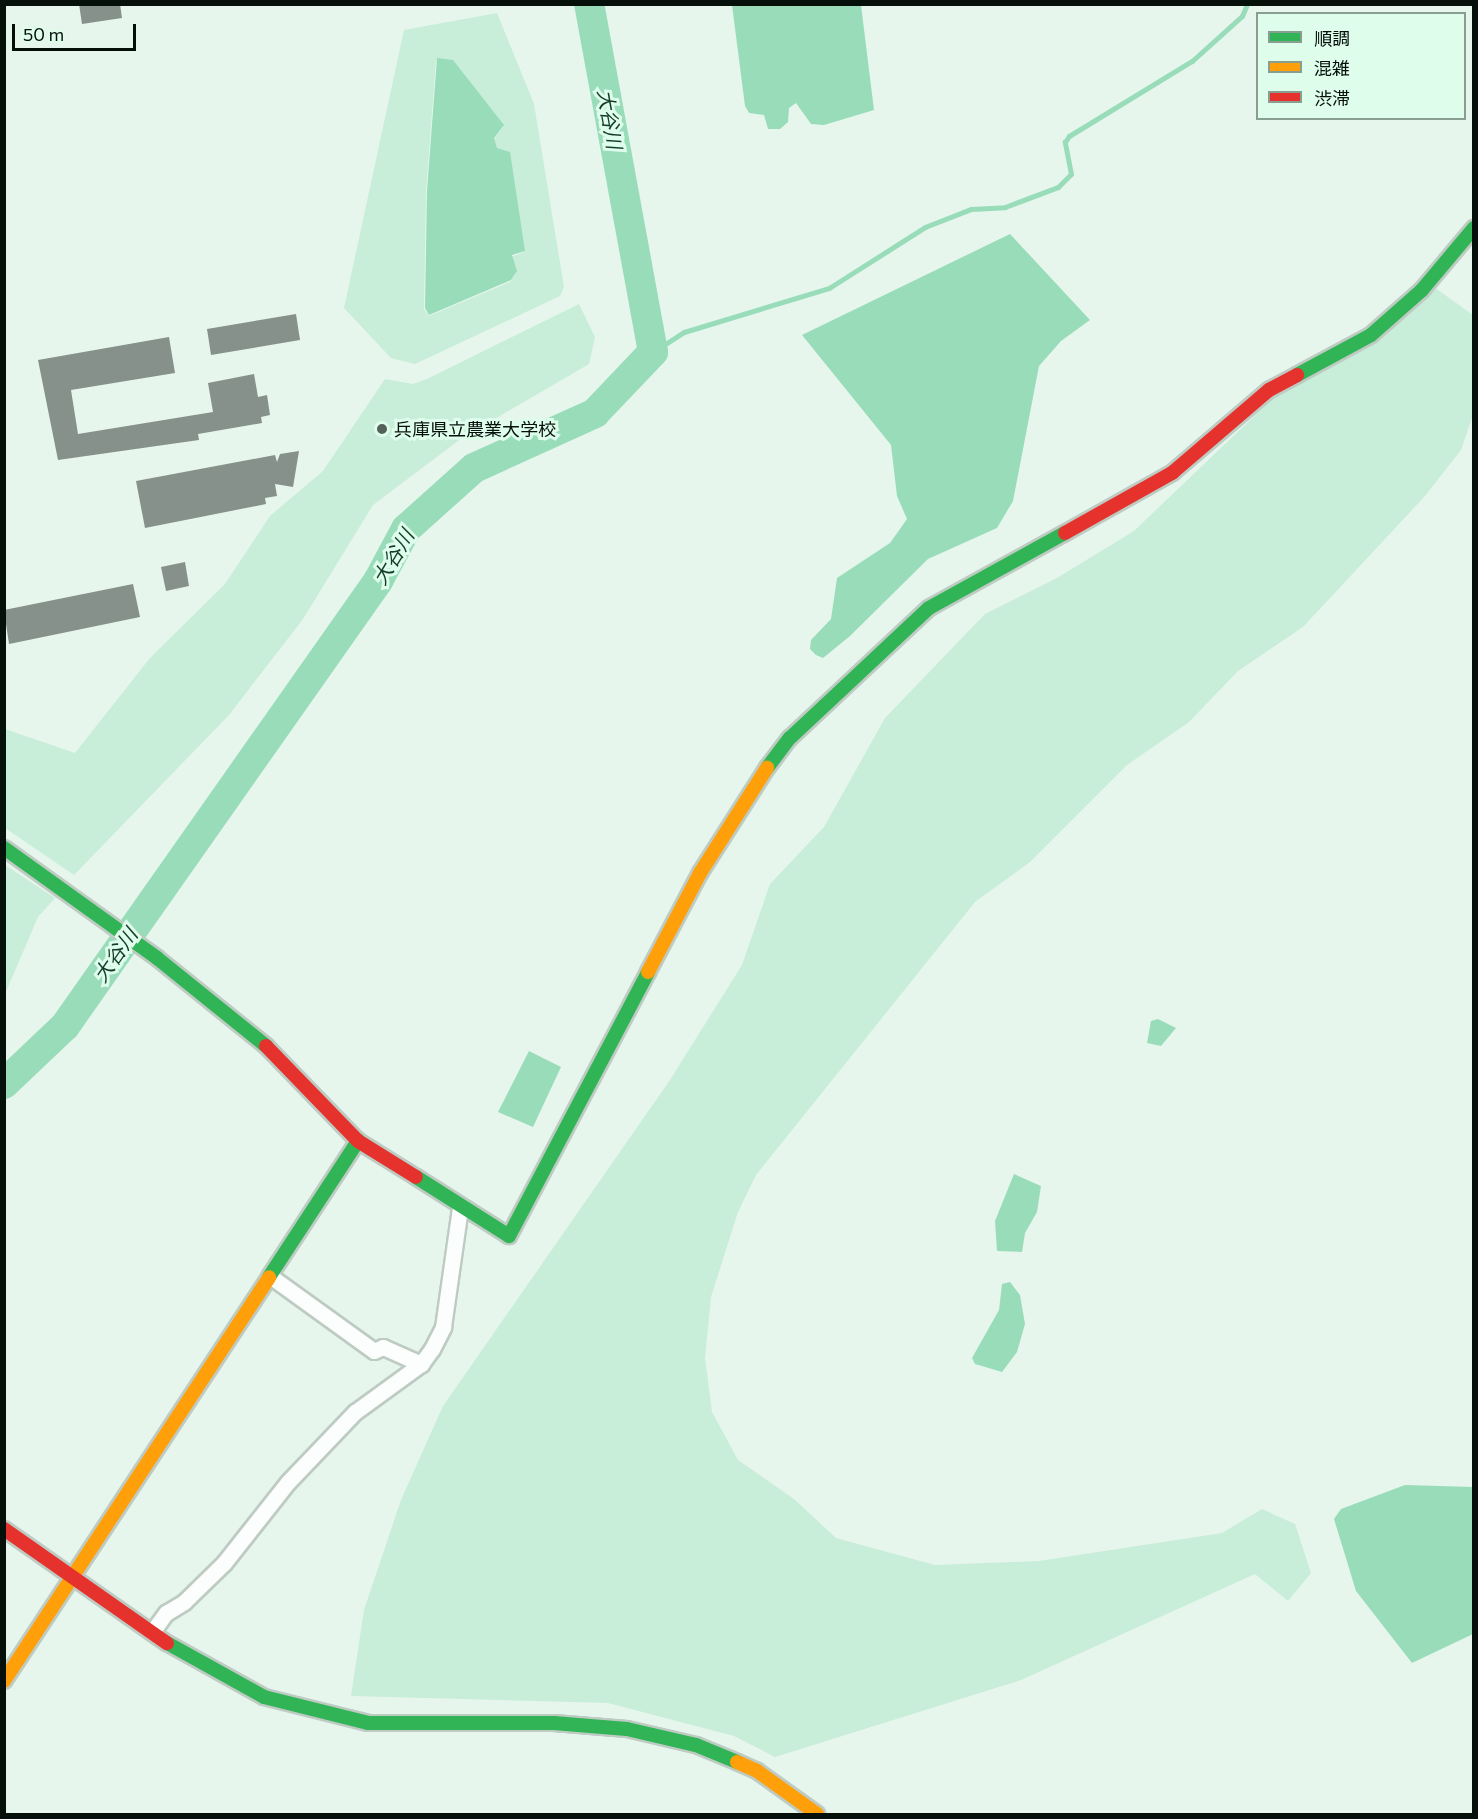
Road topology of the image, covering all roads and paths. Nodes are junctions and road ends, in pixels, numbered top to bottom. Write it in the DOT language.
graph roads {
  1 [pos="1473,228"];
  2 [pos="4,848"];
  3 [pos="358,1141"];
  4 [pos="460,1208"];
  5 [pos="270,1276"];
  6 [pos="421,1364"];
  7 [pos="4,1529"];
  8 [pos="74,1575"];
  9 [pos="152,1632"];
  10 [pos="4,1682"];
  11 [pos="817,1815"];
  1 -- 4 [label="street"];
  2 -- 3 [label="street"];
  3 -- 4 [label="street"];
  3 -- 5 [label="street"];
  4 -- 6 [label="street"];
  5 -- 6 [label="street"];
  5 -- 8 [label="street"];
  6 -- 9 [label="street"];
  7 -- 8 [label="street"];
  8 -- 9 [label="street"];
  8 -- 10 [label="street"];
  9 -- 11 [label="street"];
}
